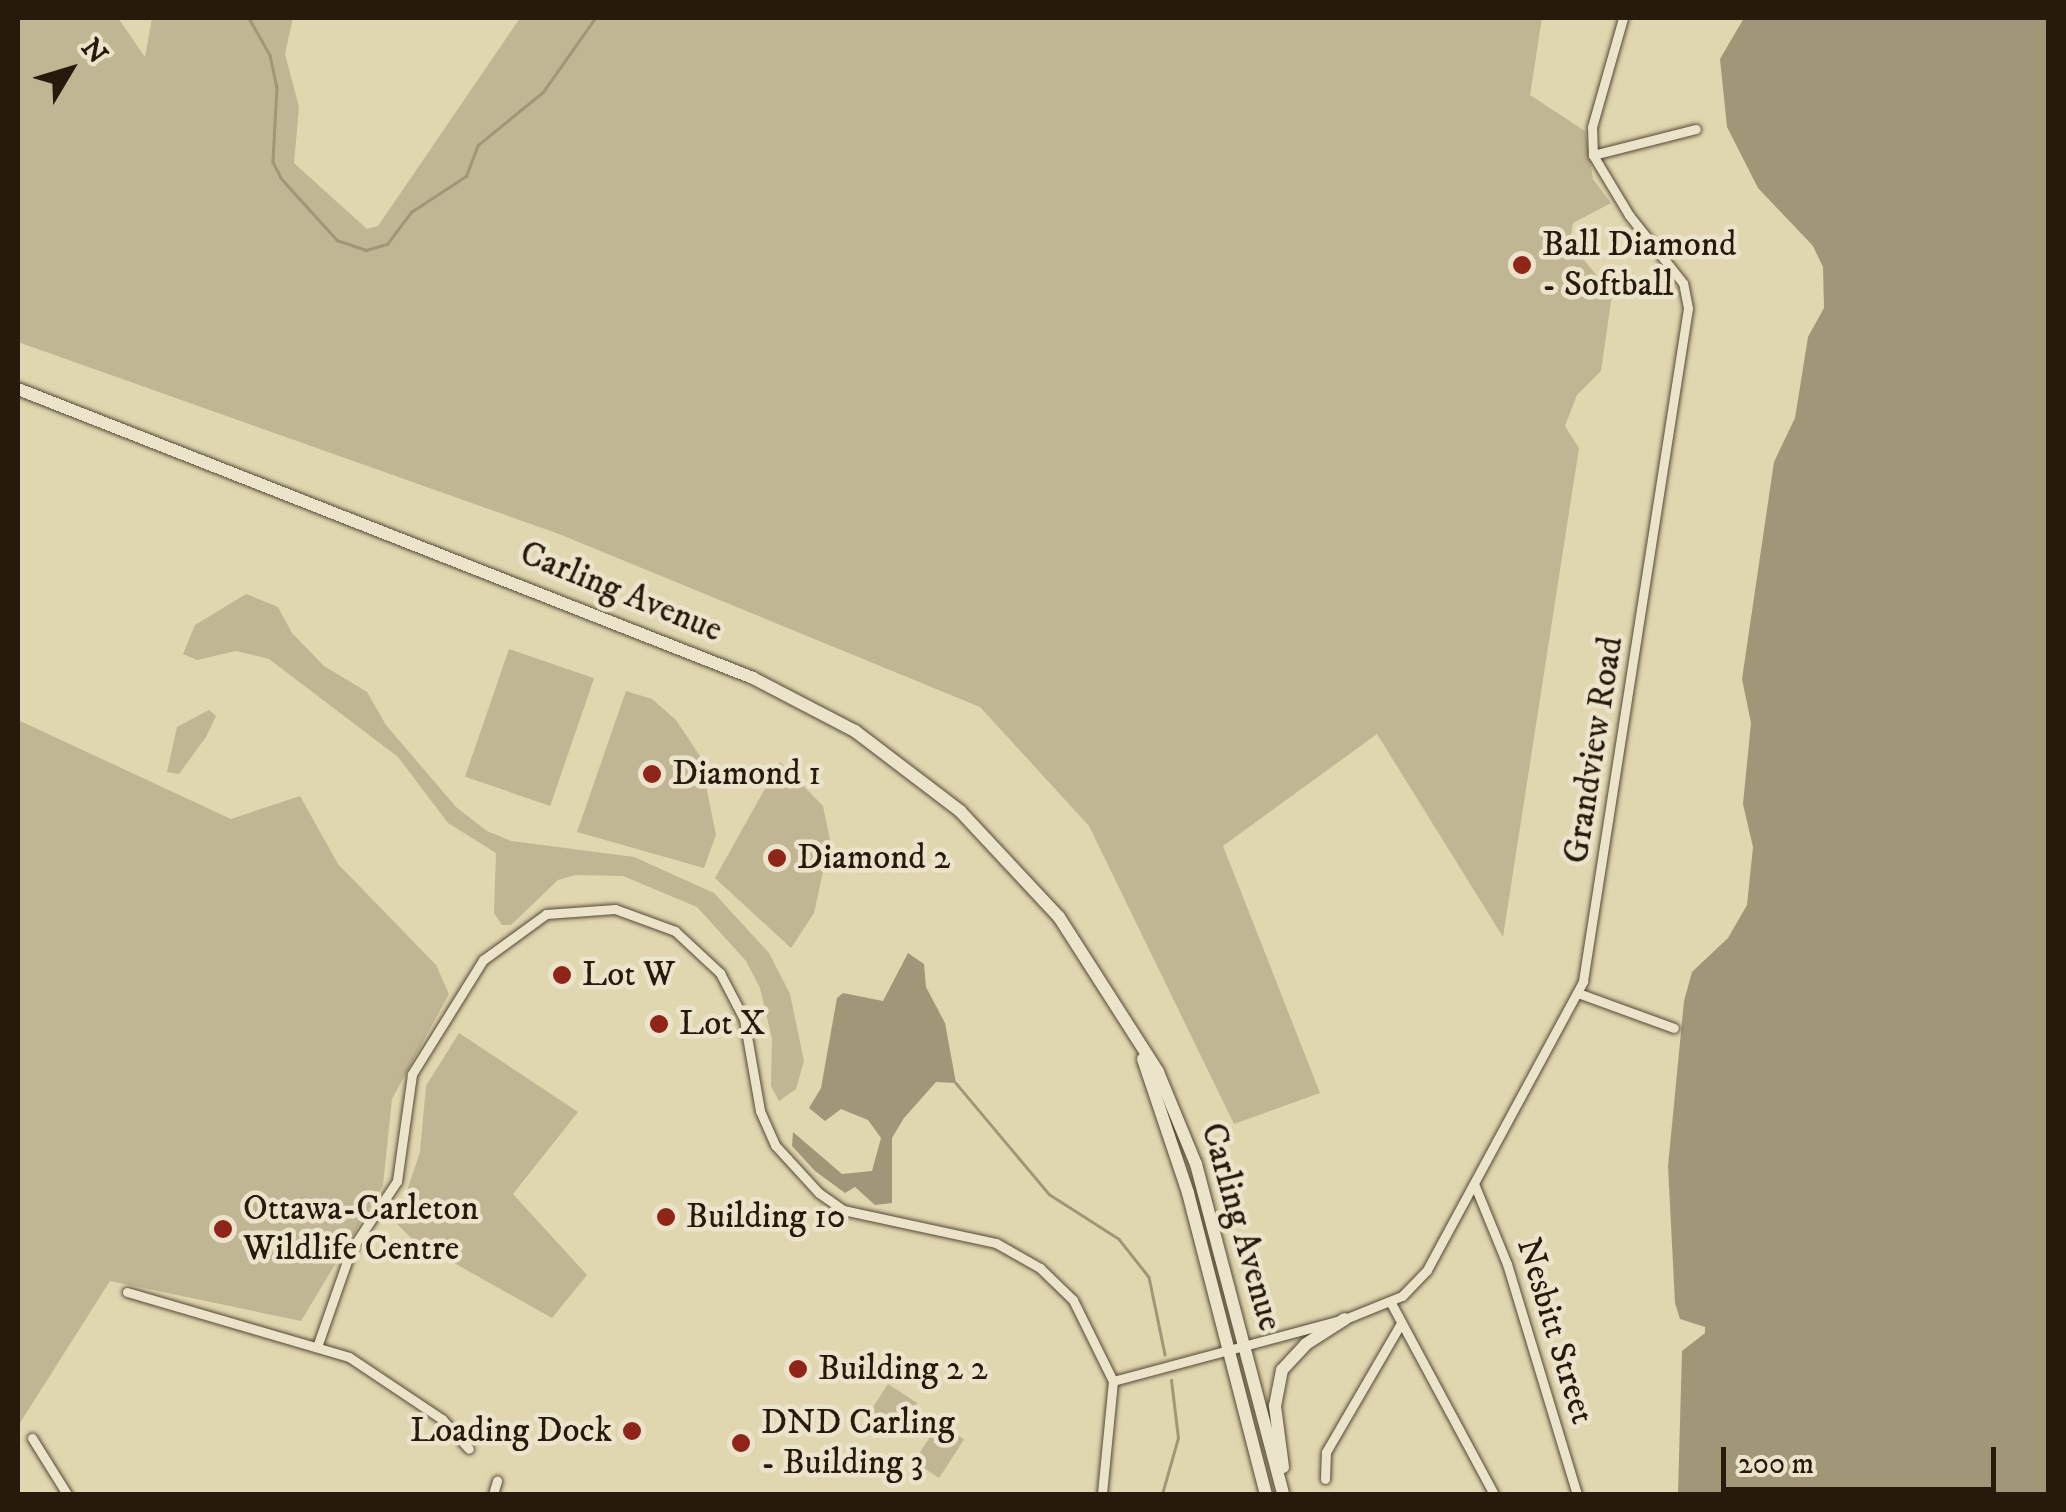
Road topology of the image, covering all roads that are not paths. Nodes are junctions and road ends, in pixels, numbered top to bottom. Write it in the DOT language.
graph roads {
  1 [pos="1624,18"];
  2 [pos="1696,129"];
  3 [pos="1592,155"];
  4 [pos="18,389"];
  5 [pos="1110,989"];
  6 [pos="1578,994"];
  7 [pos="1674,1028"];
  8 [pos="1475,1186"];
  9 [pos="128,1292"];
  10 [pos="1391,1303"];
  11 [pos="1345,1319"];
  12 [pos="1401,1323"];
  13 [pos="318,1344"];
  14 [pos="1245,1346"];
  15 [pos="1228,1350"];
  16 [pos="1113,1381"];
  17 [pos="32,1438"];
  18 [pos="469,1449"];
  19 [pos="1325,1479"];
  20 [pos="497,1481"];
  21 [pos="67,1494"];
  22 [pos="493,1494"];
  23 [pos="1102,1494"];
  24 [pos="1266,1494"];
  25 [pos="1285,1494"];
  26 [pos="1494,1494"];
  27 [pos="1577,1494"];
  1 -- 3 [label="street"];
  2 -- 3 [label="street"];
  3 -- 6 [label="street, Grandview Road"];
  4 -- 5 [label="main road, Carling Avenue"];
  5 -- 14 [label="main road, Carling Avenue"];
  5 -- 15 [label="main road, Carling Avenue"];
  6 -- 7 [label="street"];
  6 -- 8 [label="street, Grandview Road"];
  8 -- 10 [label="street, Grandview Road"];
  8 -- 27 [label="street, Nesbitt Street"];
  9 -- 13 [label="street"];
  10 -- 11 [label="street, Grandview Road"];
  10 -- 12 [label="street"];
  11 -- 14 [label="street, Grandview Road"];
  11 -- 25 [label="main road"];
  12 -- 19 [label="street"];
  12 -- 26 [label="street"];
  13 -- 16 [label="street"];
  13 -- 18 [label="street"];
  14 -- 15 [label="street, Grandview Road"];
  14 -- 25 [label="main road, Carling Avenue"];
  15 -- 16 [label="street, Grandview Road"];
  15 -- 24 [label="main road, Carling Avenue"];
  16 -- 23 [label="street"];
  17 -- 21 [label="street"];
  20 -- 22 [label="street"];
}
